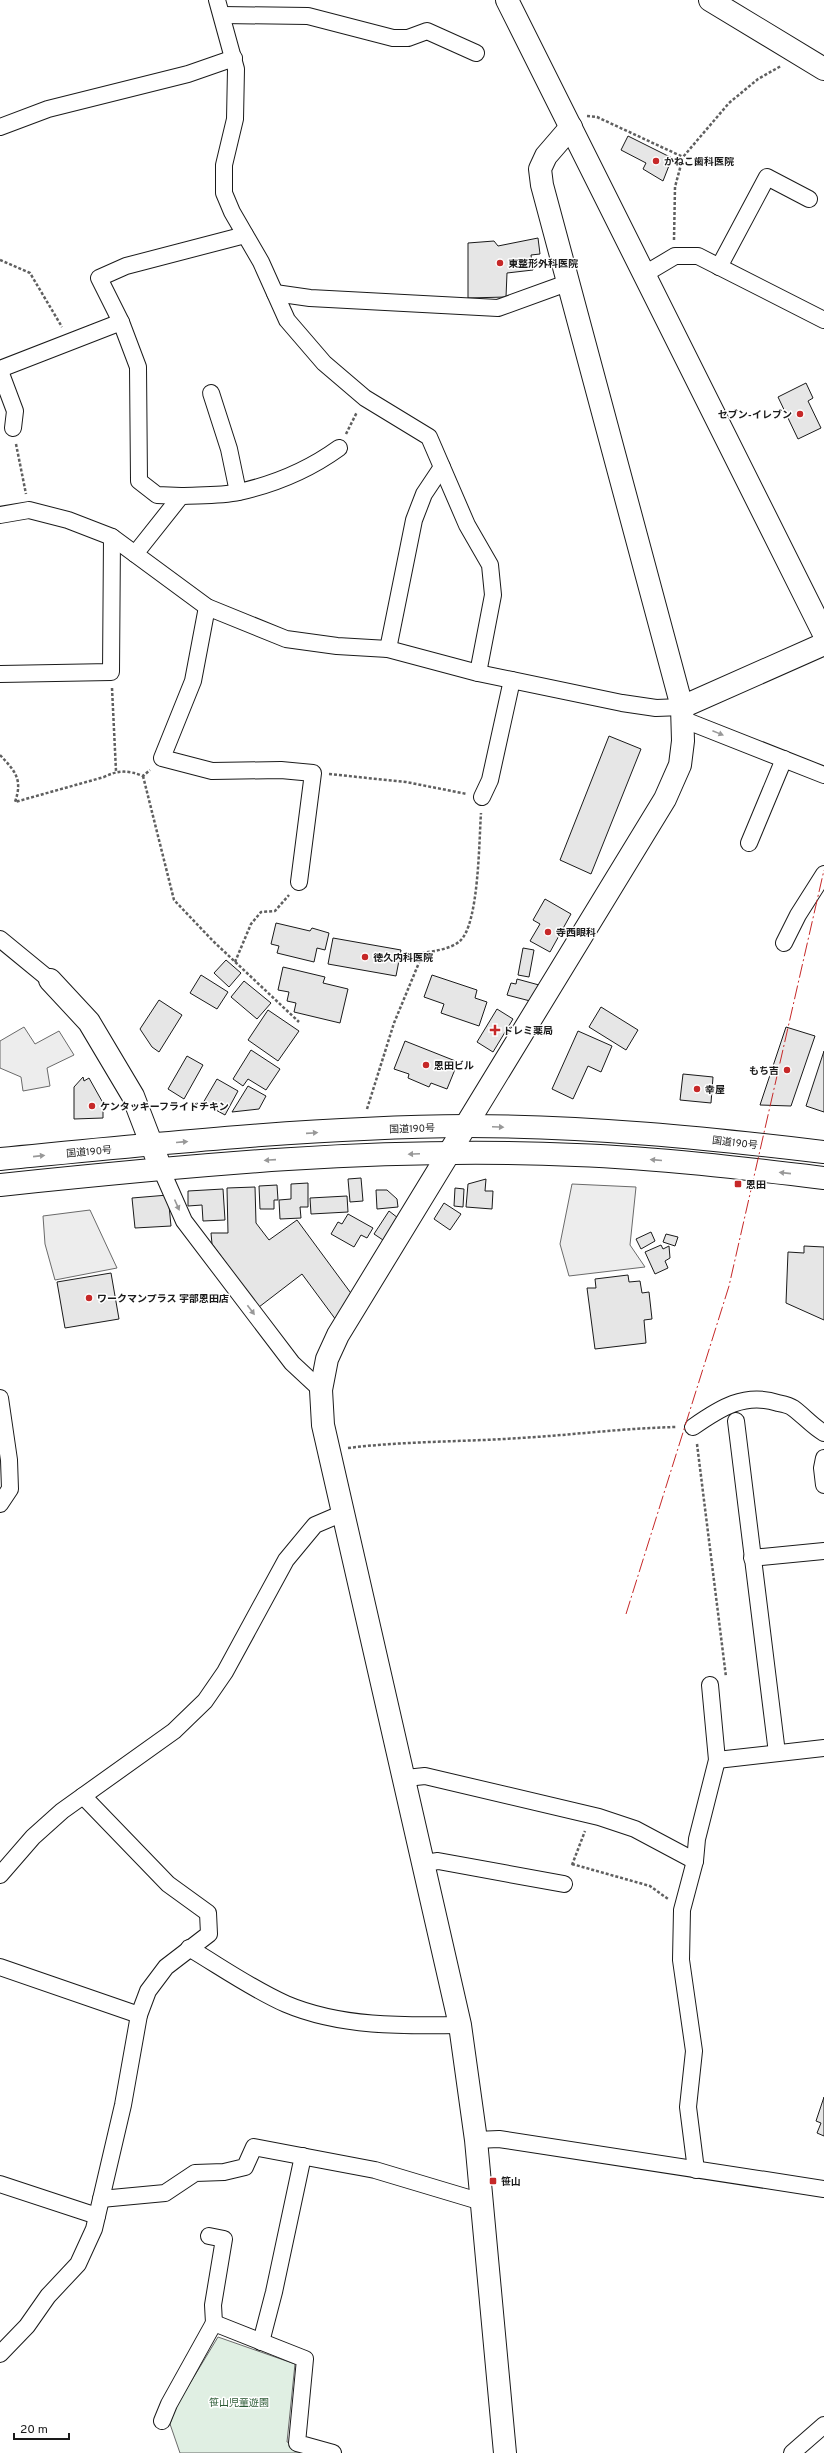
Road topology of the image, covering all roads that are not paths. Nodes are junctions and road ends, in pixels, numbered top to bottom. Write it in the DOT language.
graph roads {
  1 [pos="217,0"];
  2 [pos="507,0"];
  3 [pos="710,0"];
  4 [pos="222,15"];
  5 [pos="476,53"];
  6 [pos="234,58"];
  7 [pos="824,69"];
  8 [pos="579,122"];
  9 [pos="0,127"];
  10 [pos="809,199"];
  11 [pos="246,235"];
  12 [pos="719,267"];
  13 [pos="643,275"];
  14 [pos="567,283"];
  15 [pos="276,293"];
  16 [pos="824,320"];
  17 [pos="121,322"];
  18 [pos="0,370"];
  19 [pos="211,393"];
  20 [pos="13,428"];
  21 [pos="339,448"];
  22 [pos="442,467"];
  23 [pos="238,492"];
  24 [pos="181,496"];
  25 [pos="0,515"];
  26 [pos="112,537"];
  27 [pos="135,554"];
  28 [pos="207,607"];
  29 [pos="824,634"];
  30 [pos="824,644"];
  31 [pos="388,649"];
  32 [pos="478,673"];
  33 [pos="0,674"];
  34 [pos="512,680"];
  35 [pos="682,713"];
  36 [pos="784,759"];
  37 [pos="824,775"];
  38 [pos="482,797"];
  39 [pos="748,843"];
  40 [pos="824,874"];
  41 [pos="299,882"];
  42 [pos="0,939"];
  43 [pos="784,943"];
  44 [pos="50,980"];
  45 [pos="468,1126"];
  46 [pos="152,1145"];
  47 [pos="824,1152"];
  48 [pos="449,1153"];
  49 [pos="0,1159"];
  50 [pos="161,1169"];
  51 [pos="824,1178"];
  52 [pos="0,1185"];
  53 [pos="321,1390"];
  54 [pos="0,1398"];
  55 [pos="736,1421"];
  56 [pos="693,1427"];
  57 [pos="824,1433"];
  58 [pos="824,1458"];
  59 [pos="824,1485"];
  60 [pos="0,1504"];
  61 [pos="343,1512"];
  62 [pos="824,1550"];
  63 [pos="752,1558"];
  64 [pos="710,1685"];
  65 [pos="824,1748"];
  66 [pos="777,1754"];
  67 [pos="717,1760"];
  68 [pos="406,1778"];
  69 [pos="83,1796"];
  70 [pos="695,1861"];
  71 [pos="425,1863"];
  72 [pos="0,1875"];
  73 [pos="564,1884"];
  74 [pos="188,1948"];
  75 [pos="0,1967"];
  76 [pos="139,2015"];
  77 [pos="460,2025"];
  78 [pos="476,2140"];
  79 [pos="303,2156"];
  80 [pos="696,2170"];
  81 [pos="0,2184"];
  82 [pos="824,2190"];
  83 [pos="101,2199"];
  84 [pos="482,2202"];
  85 [pos="97,2216"];
  86 [pos="209,2236"];
  87 [pos="214,2323"];
  88 [pos="261,2342"];
  89 [pos="0,2354"];
  90 [pos="162,2421"];
  91 [pos="824,2425"];
  92 [pos="334,2453"];
  93 [pos="505,2453"];
  94 [pos="792,2453"];
  1 -- 4 [label="street"];
  2 -- 8 [label="main road"];
  3 -- 7 [label="main road"];
  4 -- 5 [label="street"];
  4 -- 6 [label="street"];
  6 -- 9 [label="street"];
  6 -- 11 [label="street"];
  8 -- 13 [label="main road"];
  8 -- 14 [label="main road"];
  10 -- 12 [label="street"];
  11 -- 15 [label="street"];
  11 -- 17 [label="street"];
  12 -- 13 [label="street"];
  12 -- 16 [label="street"];
  13 -- 29 [label="main road"];
  14 -- 15 [label="street"];
  14 -- 35 [label="main road"];
  15 -- 22 [label="street"];
  17 -- 18 [label="street"];
  17 -- 24 [label="street"];
  18 -- 20 [label="street"];
  19 -- 23 [label="street"];
  21 -- 23 [label="street"];
  22 -- 31 [label="street"];
  22 -- 32 [label="street"];
  23 -- 24 [label="street"];
  24 -- 27 [label="street"];
  25 -- 26 [label="street"];
  26 -- 27 [label="street"];
  26 -- 33 [label="street"];
  27 -- 28 [label="street"];
  28 -- 31 [label="street"];
  28 -- 41 [label="street"];
  30 -- 35 [label="main road"];
  31 -- 32 [label="street"];
  32 -- 34 [label="street"];
  34 -- 35 [label="street"];
  34 -- 38 [label="street"];
  35 -- 36 [label="street, one-way"];
  35 -- 45 [label="main road"];
  36 -- 37 [label="street"];
  36 -- 39 [label="street"];
  40 -- 43 [label="street"];
  42 -- 44 [label="street"];
  44 -- 46 [label="main road"];
  46 -- 45 [label="main road, 国道190号, one-way"];
  45 -- 47 [label="main road, 国道190号, one-way"];
  45 -- 48 [label="main road"];
  49 -- 46 [label="main road, 国道190号, one-way"];
  46 -- 50 [label="main road"];
  48 -- 50 [label="main road, one-way"];
  51 -- 48 [label="main road, one-way"];
  48 -- 53 [label="main road"];
  50 -- 52 [label="main road"];
  50 -- 53 [label="street, one-way"];
  53 -- 61 [label="main road"];
  54 -- 60 [label="street"];
  55 -- 63 [label="street"];
  56 -- 57 [label="street"];
  58 -- 59 [label="street"];
  61 -- 68 [label="main road"];
  61 -- 69 [label="street"];
  62 -- 63 [label="street"];
  63 -- 66 [label="street"];
  64 -- 67 [label="street"];
  65 -- 66 [label="street"];
  66 -- 67 [label="street"];
  67 -- 70 [label="street"];
  68 -- 70 [label="street"];
  68 -- 71 [label="main road"];
  69 -- 72 [label="street"];
  69 -- 74 [label="street"];
  70 -- 80 [label="street"];
  71 -- 73 [label="street"];
  71 -- 77 [label="main road"];
  74 -- 76 [label="street"];
  74 -- 77 [label="street"];
  75 -- 76 [label="street"];
  76 -- 83 [label="street"];
  77 -- 78 [label="main road"];
  78 -- 80 [label="street"];
  78 -- 84 [label="main road"];
  79 -- 83 [label="street"];
  79 -- 84 [label="street"];
  79 -- 88 [label="street"];
  80 -- 82 [label="street"];
  81 -- 85 [label="street"];
  83 -- 85 [label="street"];
  84 -- 93 [label="main road"];
  85 -- 89 [label="street"];
  86 -- 87 [label="street"];
  87 -- 88 [label="street"];
  87 -- 90 [label="street"];
  88 -- 92 [label="street"];
  91 -- 94 [label="street"];
}
